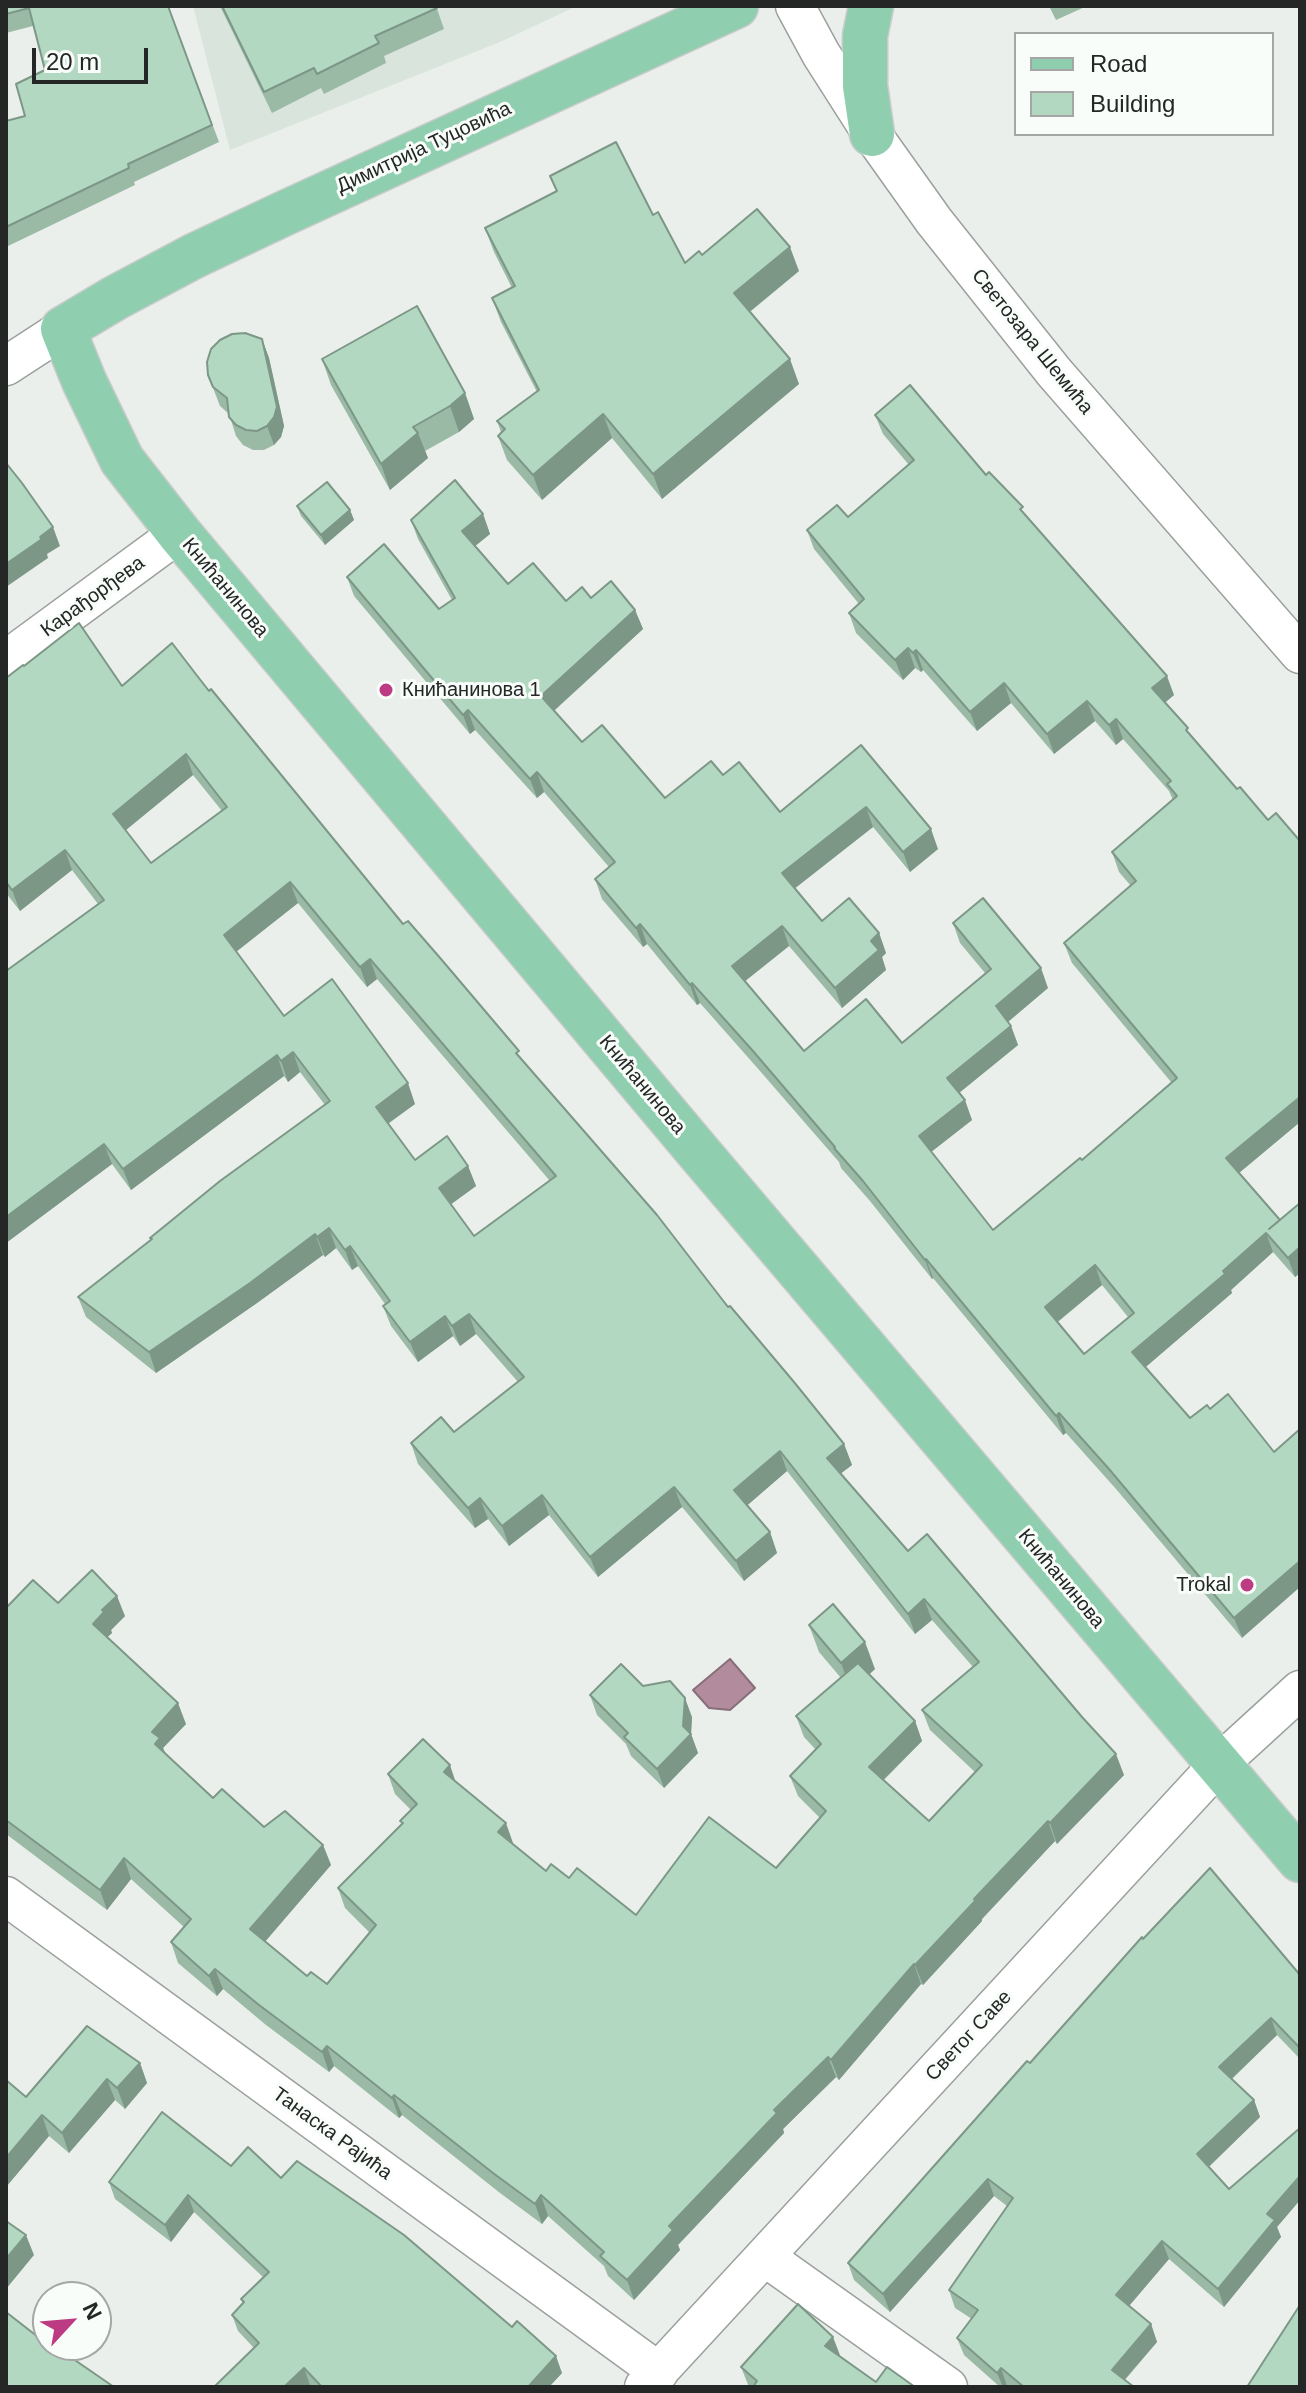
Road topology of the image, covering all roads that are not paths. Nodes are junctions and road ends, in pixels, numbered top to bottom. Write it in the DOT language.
graph roads {
  1 [pos="736,6"];
  2 [pos="795,6"];
  3 [pos="871,6"];
  4 [pos="872,134"];
  5 [pos="63,329"];
  6 [pos="6,366"];
  7 [pos="179,533"];
  8 [pos="1300,654"];
  9 [pos="6,660"];
  10 [pos="1300,1690"];
  11 [pos="1219,1764"];
  12 [pos="1300,1860"];
  13 [pos="6,1896"];
  14 [pos="765,2257"];
  15 [pos="652,2380"];
  16 [pos="948,2387"];
  1 -- 5 [label="main road, Димитрија Туцовића"];
  2 -- 4 [label="street, Светозара Шемића"];
  3 -- 4 [label="main road"];
  4 -- 8 [label="street, Светозара Шемића"];
  5 -- 6 [label="street"];
  5 -- 7 [label="main road, Книћанинова"];
  7 -- 9 [label="street, Карађорђева"];
  7 -- 11 [label="main road, Книћанинова"];
  10 -- 11 [label="street, Светог Саве"];
  11 -- 12 [label="main road, Книћанинова"];
  11 -- 14 [label="street, Светог Саве"];
  13 -- 15 [label="street, Танаска Рајића"];
  14 -- 15 [label="street, Светог Саве"];
  14 -- 16 [label="street"];
}
